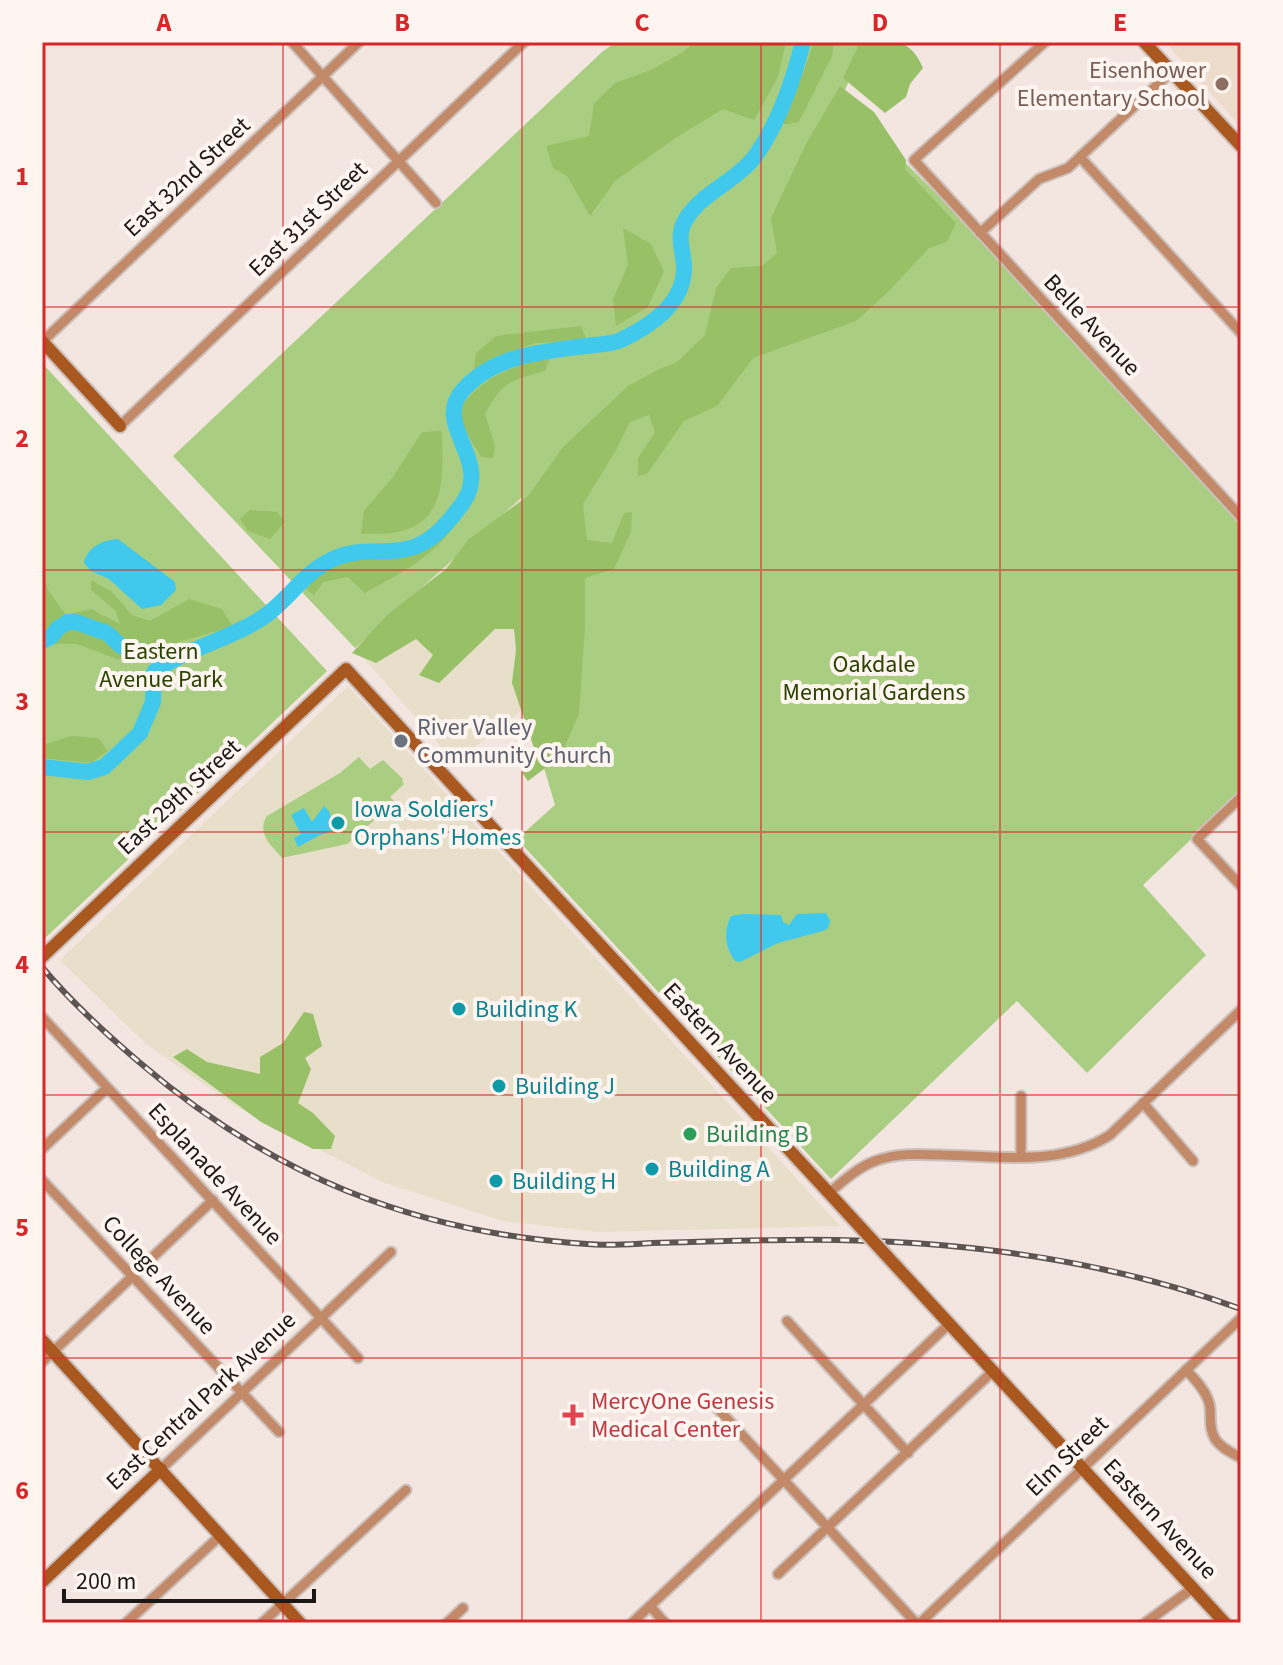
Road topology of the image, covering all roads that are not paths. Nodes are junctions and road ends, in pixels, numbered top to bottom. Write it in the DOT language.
graph roads {
  1 [pos="292,42"];
  2 [pos="359,42"];
  3 [pos="524,42"];
  4 [pos="1045,42"];
  5 [pos="1144,42"];
  6 [pos="1172,71"];
  7 [pos="323,76"];
  8 [pos="1241,146"];
  9 [pos="1080,157"];
  10 [pos="399,161"];
  11 [pos="436,203"];
  12 [pos="980,233"];
  13 [pos="1241,333"];
  14 [pos="42,341"];
  15 [pos="120,426"];
  16 [pos="1241,517"];
  17 [pos="346,669"];
  18 [pos="1241,797"];
  19 [pos="1241,886"];
  20 [pos="42,957"];
  21 [pos="1241,1010"];
  22 [pos="42,1017"];
  23 [pos="107,1088"];
  24 [pos="1021,1096"];
  25 [pos="1143,1103"];
  26 [pos="42,1149"];
  27 [pos="1021,1156"];
  28 [pos="1193,1161"];
  29 [pos="42,1180"];
  30 [pos="829,1193"];
  31 [pos="213,1200"];
  32 [pos="391,1252"];
  33 [pos="132,1276"];
  34 [pos="321,1318"];
  35 [pos="1241,1318"];
  36 [pos="787,1321"];
  37 [pos="949,1324"];
  38 [pos="42,1340"];
  39 [pos="53,1351"];
  40 [pos="358,1358"];
  41 [pos="42,1362"];
  42 [pos="1186,1370"];
  43 [pos="993,1371"];
  44 [pos="242,1393"];
  45 [pos="707,1397"];
  46 [pos="863,1404"];
  47 [pos="279,1432"];
  48 [pos="908,1453"];
  49 [pos="1241,1458"];
  50 [pos="161,1469"];
  51 [pos="1083,1469"];
  52 [pos="783,1480"];
  53 [pos="406,1490"];
  54 [pos="828,1528"];
  55 [pos="221,1535"];
  56 [pos="778,1574"];
  57 [pos="42,1582"];
  58 [pos="1193,1588"];
  59 [pos="283,1604"];
  60 [pos="650,1606"];
  61 [pos="463,1608"];
  62 [pos="126,1623"];
  63 [pos="262,1623"];
  64 [pos="300,1623"];
  65 [pos="447,1623"];
  66 [pos="632,1623"];
  67 [pos="665,1623"];
  68 [pos="918,1623"];
  69 [pos="1145,1623"];
  70 [pos="1225,1623"];
  1 -- 7 [label="street"];
  2 -- 7 [label="street, East 32nd Street"];
  3 -- 10 [label="street, East 31st Street"];
  4 -- 12 [label="street, Belle Avenue"];
  5 -- 6 [label="street"];
  6 -- 8 [label="street"];
  6 -- 9 [label="street"];
  7 -- 10 [label="street"];
  7 -- 14 [label="street, East 32nd Street"];
  9 -- 12 [label="street"];
  9 -- 13 [label="street"];
  10 -- 11 [label="street"];
  10 -- 15 [label="street, East 31st Street"];
  12 -- 16 [label="street, Belle Avenue"];
  14 -- 15 [label="street"];
  17 -- 20 [label="street, East 29th Street"];
  17 -- 30 [label="street, Eastern Avenue"];
  18 -- 19 [label="street"];
  21 -- 25 [label="street"];
  22 -- 23 [label="street, Esplanade Avenue"];
  23 -- 26 [label="street"];
  23 -- 31 [label="street, Esplanade Avenue"];
  24 -- 27 [label="street"];
  25 -- 27 [label="street"];
  25 -- 28 [label="street"];
  27 -- 30 [label="street"];
  29 -- 33 [label="street, College Avenue"];
  30 -- 37 [label="street, Eastern Avenue, bridge"];
  31 -- 33 [label="street"];
  31 -- 34 [label="street, Esplanade Avenue"];
  32 -- 34 [label="street, East Central Park Avenue"];
  33 -- 39 [label="street"];
  33 -- 44 [label="street, College Avenue"];
  34 -- 40 [label="street, Esplanade Avenue"];
  34 -- 44 [label="street, East Central Park Avenue"];
  35 -- 42 [label="street, Elm Street"];
  36 -- 46 [label="street"];
  37 -- 43 [label="street, Eastern Avenue"];
  37 -- 46 [label="street"];
  38 -- 39 [label="street"];
  39 -- 41 [label="street"];
  39 -- 50 [label="street"];
  42 -- 49 [label="street"];
  42 -- 51 [label="street, Elm Street"];
  43 -- 48 [label="street"];
  43 -- 51 [label="street, Eastern Avenue"];
  44 -- 47 [label="street, College Avenue"];
  44 -- 50 [label="street, East Central Park Avenue"];
  45 -- 52 [label="street"];
  46 -- 48 [label="street"];
  46 -- 52 [label="street"];
  48 -- 54 [label="street"];
  50 -- 55 [label="street"];
  50 -- 57 [label="street, East Central Park Avenue"];
  51 -- 58 [label="street, Eastern Avenue"];
  51 -- 68 [label="street, Elm Street"];
  52 -- 54 [label="street"];
  52 -- 60 [label="street"];
  53 -- 59 [label="street"];
  54 -- 56 [label="street"];
  54 -- 68 [label="street"];
  55 -- 59 [label="street"];
  55 -- 62 [label="street"];
  58 -- 69 [label="street"];
  58 -- 70 [label="street, Eastern Avenue"];
  59 -- 63 [label="street"];
  59 -- 64 [label="street"];
  60 -- 66 [label="street"];
  60 -- 67 [label="street"];
  61 -- 65 [label="street"];
}
